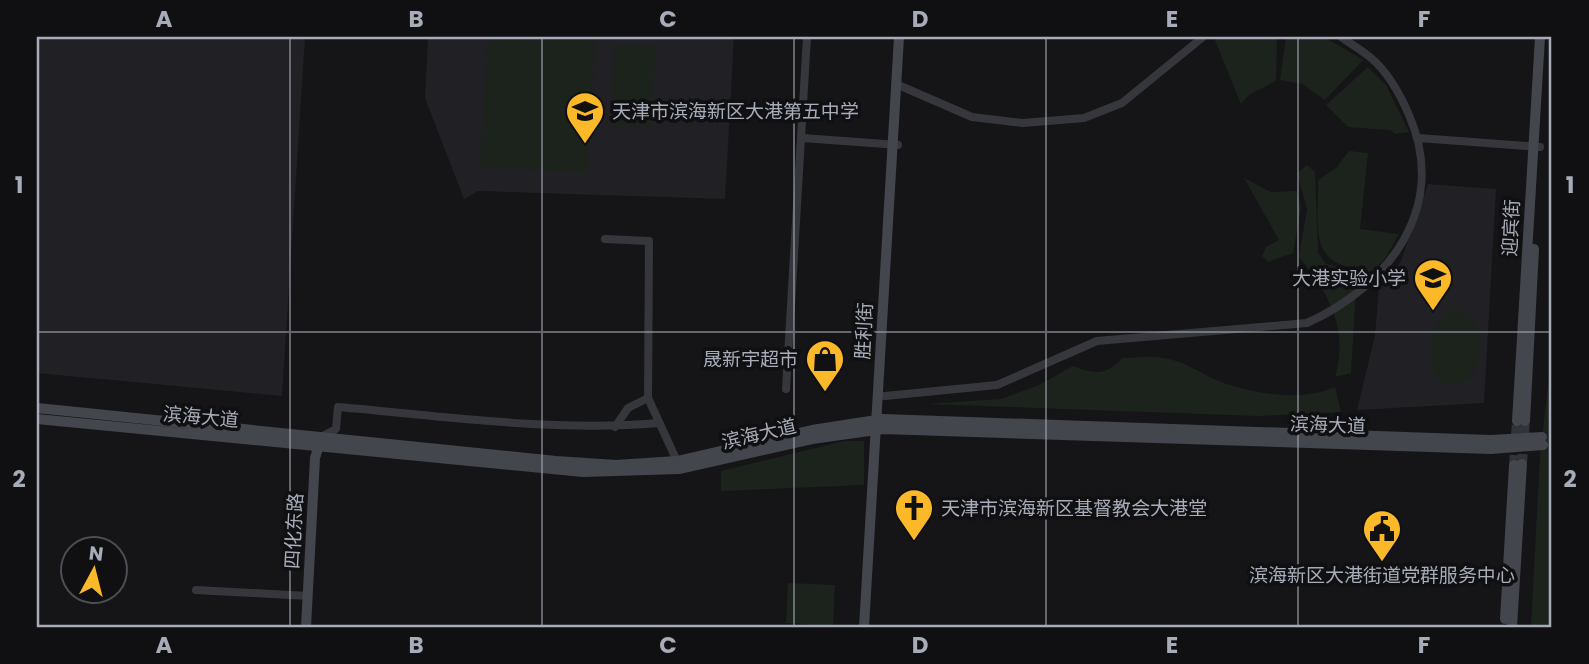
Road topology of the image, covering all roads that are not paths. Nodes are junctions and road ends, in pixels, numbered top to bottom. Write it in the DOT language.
graph roads {
  1 [pos="807,37"];
  2 [pos="899,37"];
  3 [pos="905,37"];
  4 [pos="1203,37"];
  5 [pos="1341,37"];
  6 [pos="1539,37"];
  7 [pos="1546,37"];
  8 [pos="899,85"];
  9 [pos="803,138"];
  10 [pos="1419,138"];
  11 [pos="895,145"];
  12 [pos="1536,146"];
  13 [pos="605,239"];
  14 [pos="786,389"];
  15 [pos="885,396"];
  16 [pos="648,398"];
  17 [pos="37,408"];
  18 [pos="37,419"];
  19 [pos="1521,421"];
  20 [pos="658,423"];
  21 [pos="880,425"];
  22 [pos="615,427"];
  23 [pos="320,441"];
  24 [pos="1547,441"];
  25 [pos="1491,444"];
  26 [pos="677,461"];
  27 [pos="873,537"];
  28 [pos="196,590"];
  29 [pos="308,596"];
  30 [pos="306,627"];
  31 [pos="864,627"];
  32 [pos="871,627"];
  33 [pos="1504,627"];
  34 [pos="1511,627"];
  1 -- 9 [label="street"];
  2 -- 8 [label="main road, 胜利街"];
  3 -- 8 [label="main road, 胜利街"];
  4 -- 8 [label="street"];
  5 -- 10 [label="street"];
  6 -- 12 [label="main road, 迎宾街"];
  7 -- 12 [label="main road, 迎宾街"];
  8 -- 11 [label="main road, 胜利街"];
  9 -- 11 [label="street"];
  9 -- 14 [label="street"];
  10 -- 12 [label="street"];
  10 -- 15 [label="street"];
  11 -- 15 [label="main road, 胜利街"];
  11 -- 21 [label="main road, 胜利街"];
  12 -- 19 [label="main road, 迎宾街"];
  13 -- 16 [label="street"];
  15 -- 21 [label="main road, 胜利街"];
  16 -- 20 [label="street"];
  16 -- 22 [label="street"];
  17 -- 23 [label="main road, 滨海大道"];
  18 -- 23 [label="main road, 滨海大道"];
  20 -- 22 [label="street"];
  20 -- 26 [label="street"];
  21 -- 23 [label="main road, 滨海大道"];
  21 -- 25 [label="main road, 滨海大道"];
  21 -- 25 [label="main road, 滨海大道"];
  21 -- 26 [label="main road, 滨海大道"];
  21 -- 27 [label="main road, 胜利街"];
  22 -- 23 [label="street"];
  23 -- 26 [label="main road, 滨海大道"];
  23 -- 29 [label="main road, 四化东路"];
  24 -- 25 [label="main road, bridge"];
  27 -- 31 [label="main road, 胜利街"];
  27 -- 32 [label="main road, 胜利街"];
  28 -- 29 [label="street"];
  29 -- 30 [label="main road, 四化东路"];
  33 -- 34 [label="main road"];
}
